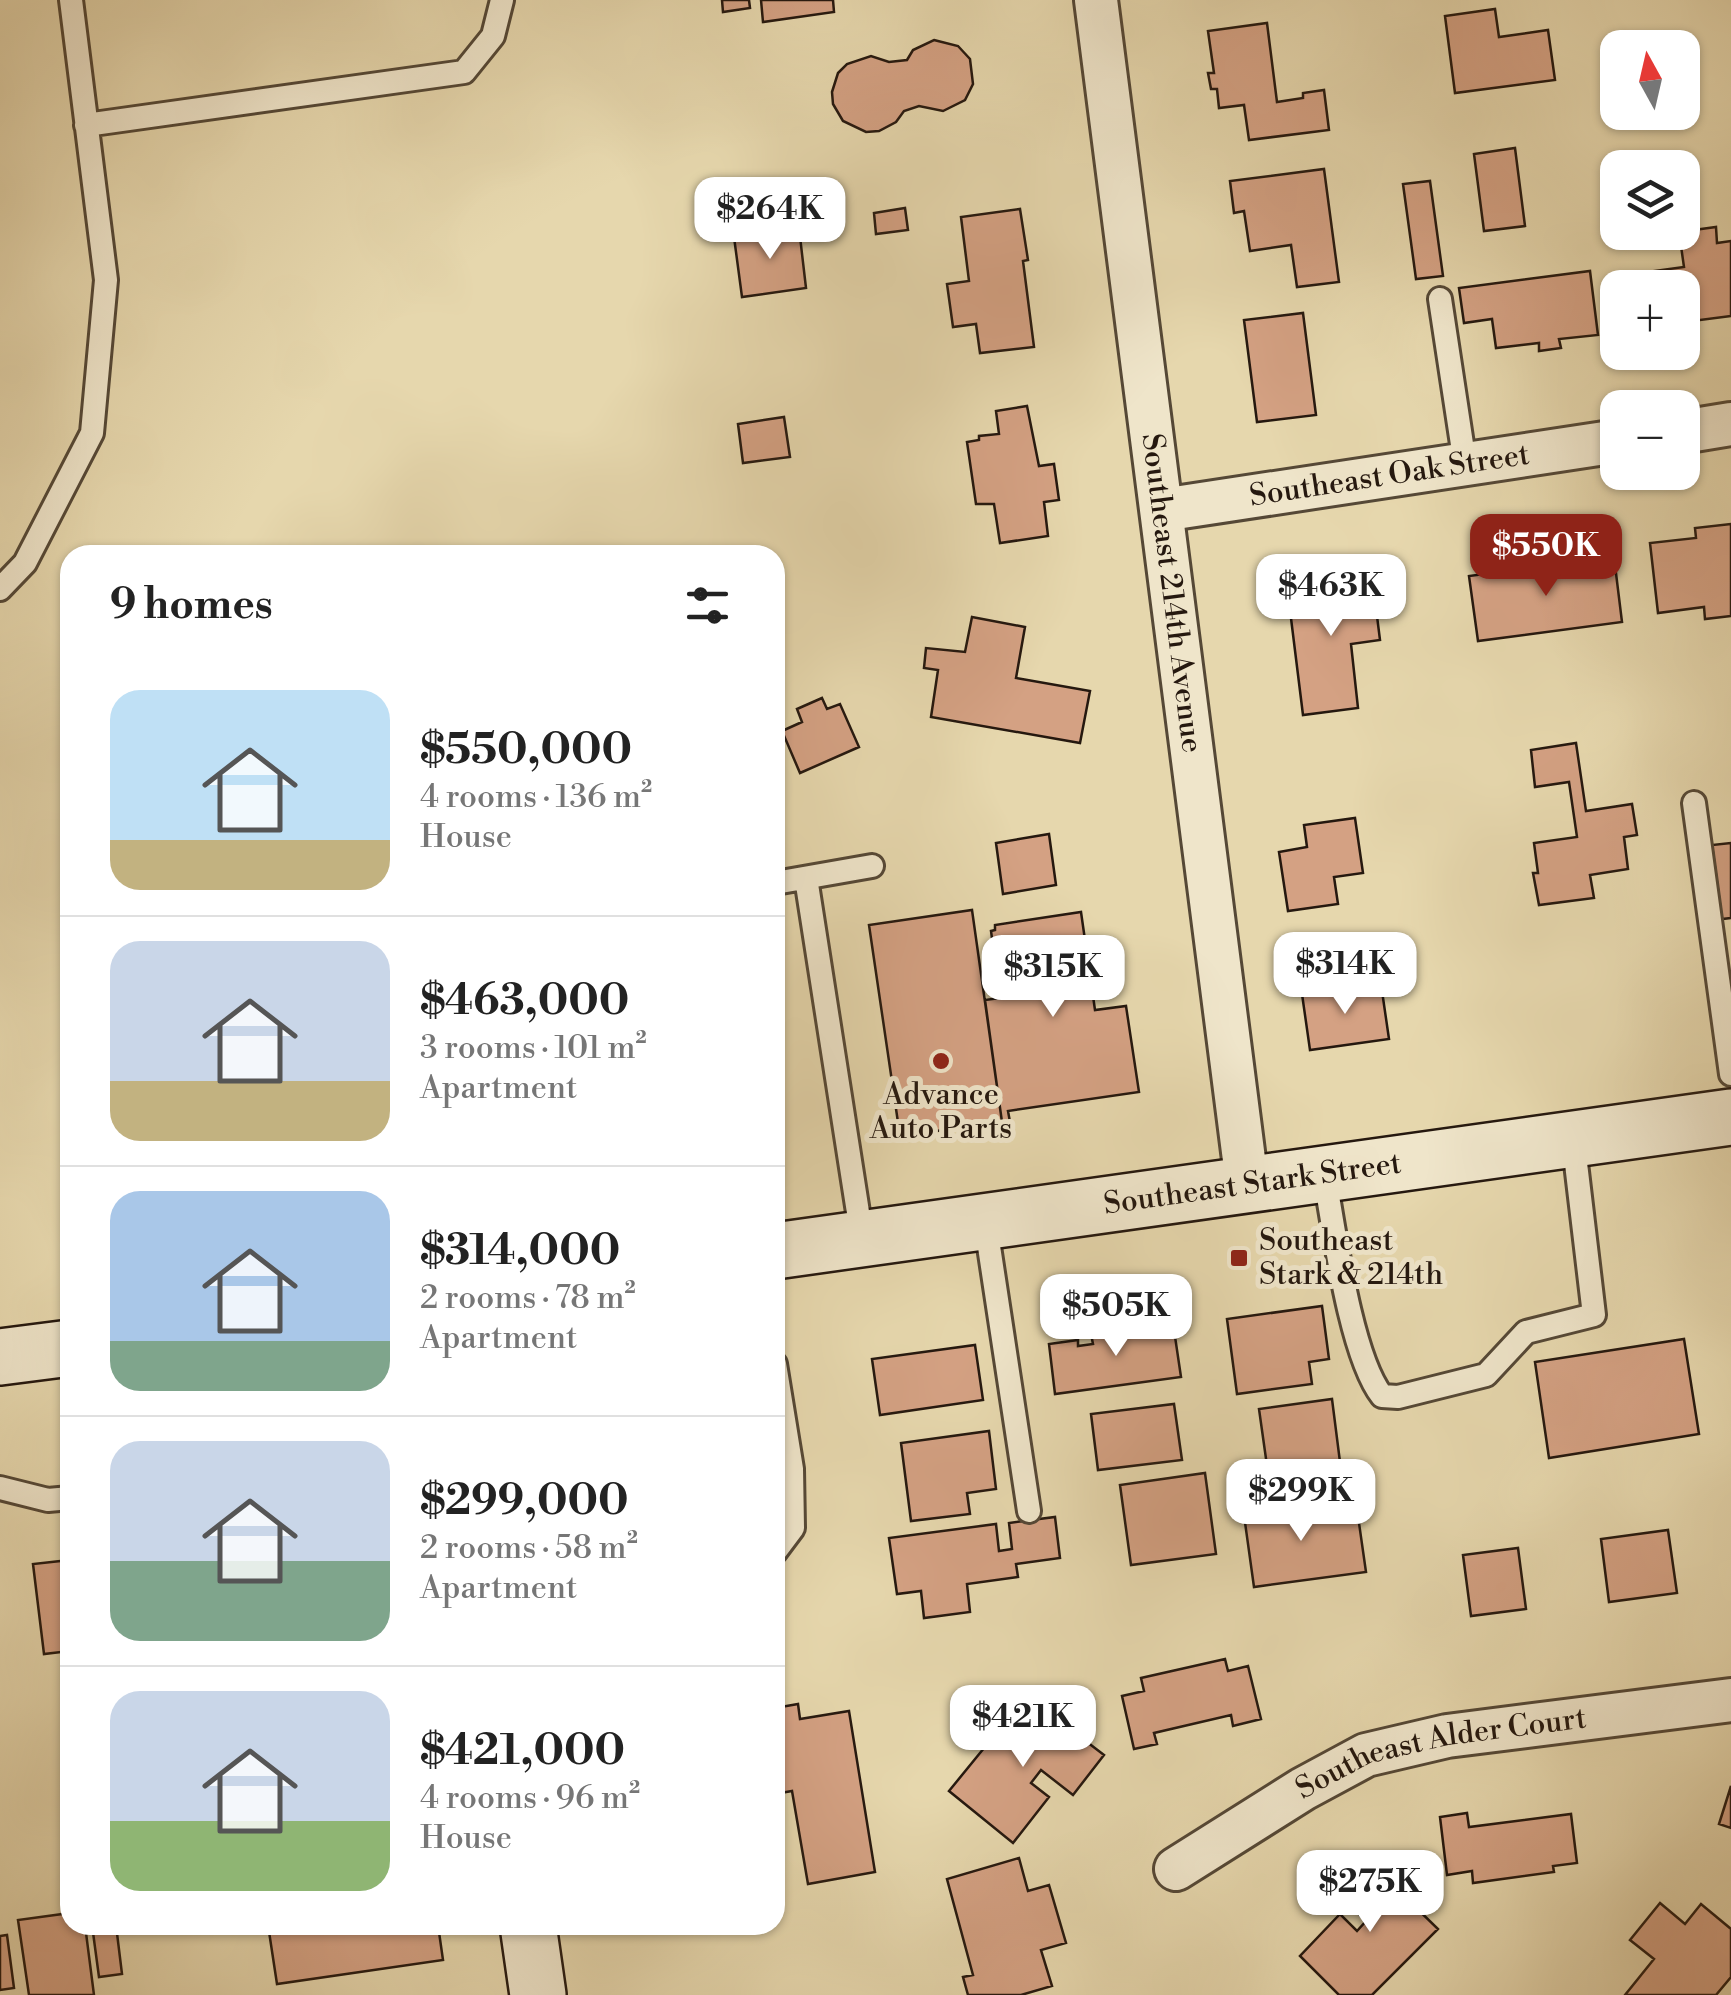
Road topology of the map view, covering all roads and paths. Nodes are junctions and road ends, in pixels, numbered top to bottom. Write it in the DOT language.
graph roads {
  1 [pos="71,0"];
  2 [pos="502,0"];
  3 [pos="1096,0"];
  4 [pos="86,125"];
  5 [pos="1440,299"];
  6 [pos="1731,424"];
  7 [pos="1700,429"];
  8 [pos="1600,444"];
  9 [pos="1464,464"];
  10 [pos="1162,510"];
  11 [pos="0,589"];
  12 [pos="1694,802"];
  13 [pos="872,866"];
  14 [pos="806,878"];
  15 [pos="785,881"];
  16 [pos="1731,1074"];
  17 [pos="1731,1117"];
  18 [pos="1573,1138"];
  19 [pos="1324,1173"];
  20 [pos="1247,1184"];
  21 [pos="985,1220"];
  22 [pos="862,1238"];
  23 [pos="785,1249"];
  24 [pos="60,1349"];
  25 [pos="0,1357"];
  26 [pos="785,1426"];
  27 [pos="0,1488"];
  28 [pos="60,1499"];
  29 [pos="1029,1511"];
  30 [pos="785,1539"];
  31 [pos="1731,1700"];
  32 [pos="1176,1869"];
  33 [pos="529,1935"];
  34 [pos="538,1995"];
  1 -- 4 [label="lane"];
  2 -- 4 [label="lane"];
  3 -- 10 [label="street, Southeast 214th Avenue"];
  4 -- 11 [label="lane"];
  5 -- 9 [label="lane"];
  6 -- 7 [label="street"];
  8 -- 9 [label="street, Southeast Oak Street"];
  9 -- 10 [label="street, Southeast Oak Street"];
  10 -- 20 [label="street, Southeast 214th Avenue"];
  12 -- 16 [label="lane"];
  13 -- 14 [label="lane"];
  14 -- 15 [label="lane"];
  14 -- 22 [label="lane"];
  17 -- 18 [label="main road, Southeast Stark Street"];
  18 -- 19 [label="main road, Southeast Stark Street"];
  18 -- 19 [label="lane"];
  19 -- 20 [label="main road, Southeast Stark Street"];
  20 -- 21 [label="main road, Southeast Stark Street"];
  21 -- 22 [label="main road, Southeast Stark Street"];
  21 -- 29 [label="lane"];
  22 -- 23 [label="main road, Southeast Stark Street"];
  24 -- 25 [label="main road"];
  26 -- 30 [label="lane"];
  27 -- 28 [label="lane"];
  31 -- 32 [label="street, Southeast Alder Court"];
  33 -- 34 [label="main road"];
}
